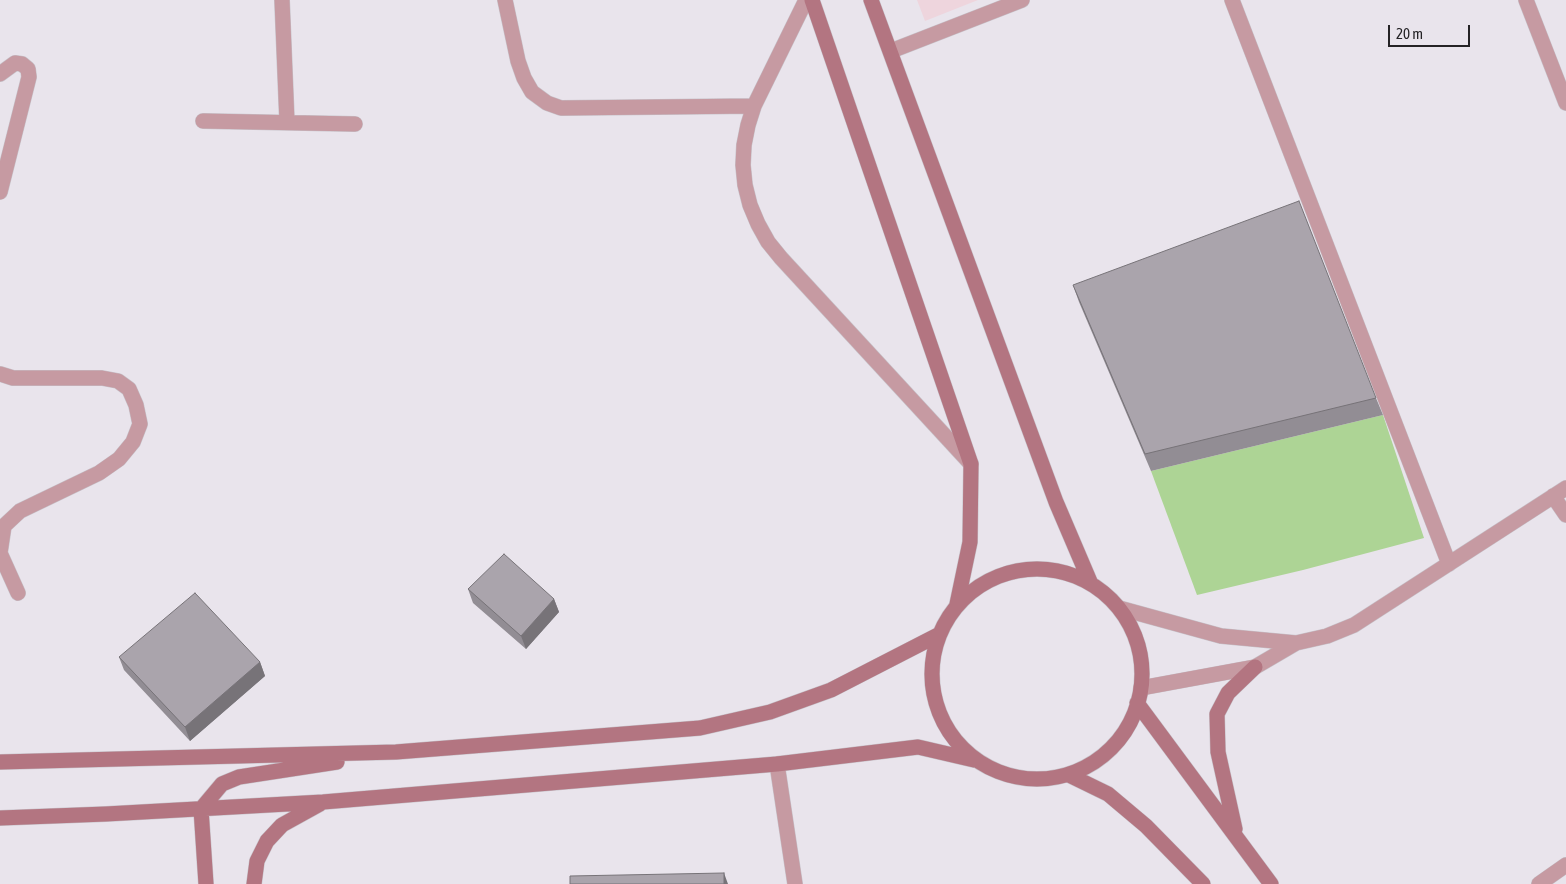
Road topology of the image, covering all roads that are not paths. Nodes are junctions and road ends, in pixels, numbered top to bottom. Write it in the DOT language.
graph roads {
  1 [pos="282,0"];
  2 [pos="505,0"];
  3 [pos="806,0"];
  4 [pos="812,0"];
  5 [pos="871,0"];
  6 [pos="1022,0"];
  7 [pos="1232,0"];
  8 [pos="1526,0"];
  9 [pos="891,51"];
  10 [pos="0,74"];
  11 [pos="1566,103"];
  12 [pos="754,106"];
  13 [pos="203,121"];
  14 [pos="287,122"];
  15 [pos="355,124"];
  16 [pos="0,192"];
  17 [pos="0,374"];
  18 [pos="971,464"];
  19 [pos="1566,488"];
  20 [pos="1553,496"];
  21 [pos="1566,515"];
  22 [pos="1449,564"];
  23 [pos="1091,584"];
  24 [pos="18,593"];
  25 [pos="957,604"];
  26 [pos="1119,608"];
  27 [pos="938,635"];
  28 [pos="1296,643"];
  29 [pos="1254,667"];
  30 [pos="1139,696"];
  31 [pos="396,752"];
  32 [pos="974,760"];
  33 [pos="0,762"];
  34 [pos="777,764"];
  35 [pos="1069,775"];
  36 [pos="323,802"];
  37 [pos="201,809"];
  38 [pos="0,818"];
  39 [pos="1236,836"];
  40 [pos="1566,866"];
  41 [pos="206,884"];
  42 [pos="254,884"];
  43 [pos="795,884"];
  44 [pos="1203,884"];
  45 [pos="1271,884"];
  46 [pos="1539,884"];
  1 -- 14 [label="street"];
  2 -- 12 [label="street"];
  3 -- 12 [label="street"];
  4 -- 18 [label="street"];
  5 -- 9 [label="street"];
  6 -- 9 [label="street"];
  7 -- 22 [label="street"];
  8 -- 11 [label="street"];
  9 -- 23 [label="street"];
  10 -- 16 [label="street"];
  12 -- 18 [label="street"];
  13 -- 14 [label="street"];
  14 -- 15 [label="street"];
  17 -- 24 [label="street"];
  18 -- 25 [label="street"];
  19 -- 20 [label="street"];
  20 -- 21 [label="street"];
  20 -- 22 [label="street"];
  22 -- 28 [label="street"];
  23 -- 25 [label="street"];
  23 -- 26 [label="street"];
  25 -- 27 [label="street"];
  26 -- 28 [label="street"];
  26 -- 30 [label="street"];
  27 -- 31 [label="street"];
  27 -- 32 [label="street"];
  28 -- 29 [label="street"];
  29 -- 30 [label="street"];
  29 -- 39 [label="street"];
  30 -- 35 [label="street"];
  30 -- 39 [label="street"];
  31 -- 33 [label="street"];
  31 -- 37 [label="street"];
  32 -- 34 [label="street"];
  32 -- 35 [label="street"];
  34 -- 36 [label="street"];
  34 -- 43 [label="street"];
  35 -- 44 [label="street"];
  36 -- 37 [label="street"];
  36 -- 42 [label="street"];
  37 -- 38 [label="street"];
  37 -- 41 [label="street"];
  39 -- 45 [label="street"];
  40 -- 46 [label="street"];
}
